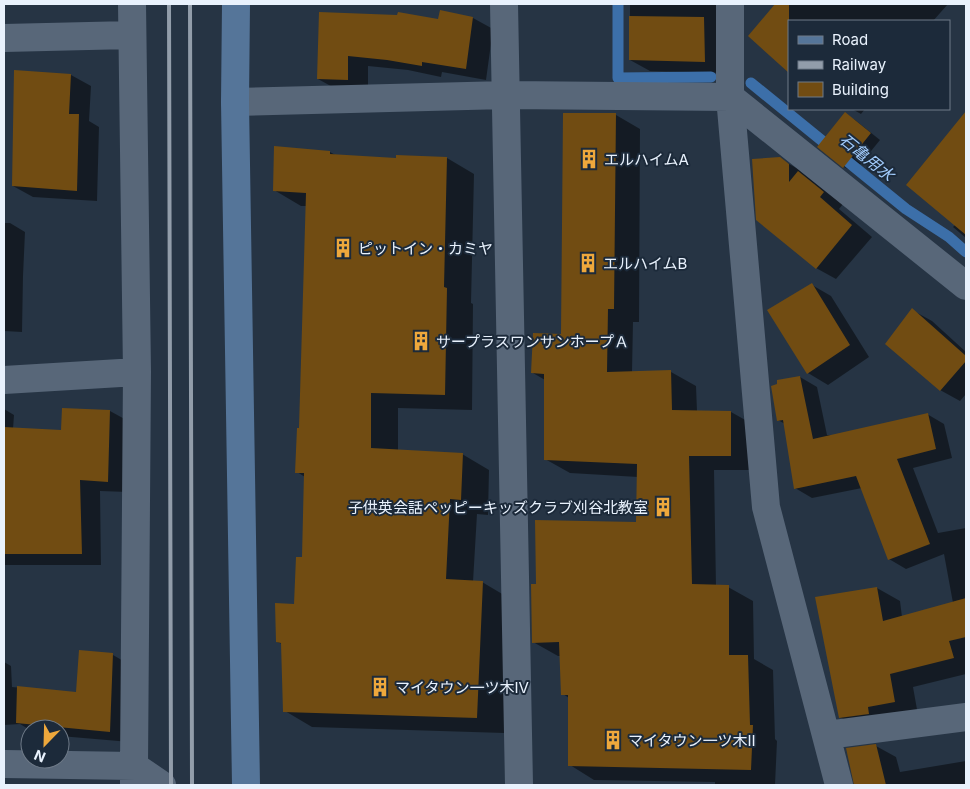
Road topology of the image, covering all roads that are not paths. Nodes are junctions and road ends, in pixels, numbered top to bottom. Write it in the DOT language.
graph roads {
  1 [pos="132,4"];
  2 [pos="236,4"];
  3 [pos="504,4"];
  4 [pos="730,4"];
  5 [pos="131,35"];
  6 [pos="4,38"];
  7 [pos="506,96"];
  8 [pos="730,97"];
  9 [pos="235,102"];
  10 [pos="966,286"];
  11 [pos="136,372"];
  12 [pos="4,380"];
  13 [pos="966,717"];
  14 [pos="827,735"];
  15 [pos="4,764"];
  16 [pos="134,776"];
  17 [pos="162,785"];
  18 [pos="246,785"];
  19 [pos="519,785"];
  20 [pos="839,785"];
  1 -- 5 [label="street"];
  2 -- 9 [label="street"];
  3 -- 7 [label="street"];
  4 -- 8 [label="street"];
  5 -- 6 [label="street"];
  5 -- 11 [label="street"];
  7 -- 8 [label="street"];
  7 -- 9 [label="street"];
  7 -- 19 [label="street"];
  8 -- 10 [label="street"];
  8 -- 14 [label="street"];
  9 -- 18 [label="street"];
  11 -- 12 [label="street"];
  11 -- 16 [label="street"];
  13 -- 14 [label="street"];
  14 -- 20 [label="street"];
  15 -- 16 [label="street"];
  16 -- 17 [label="street"];
}
